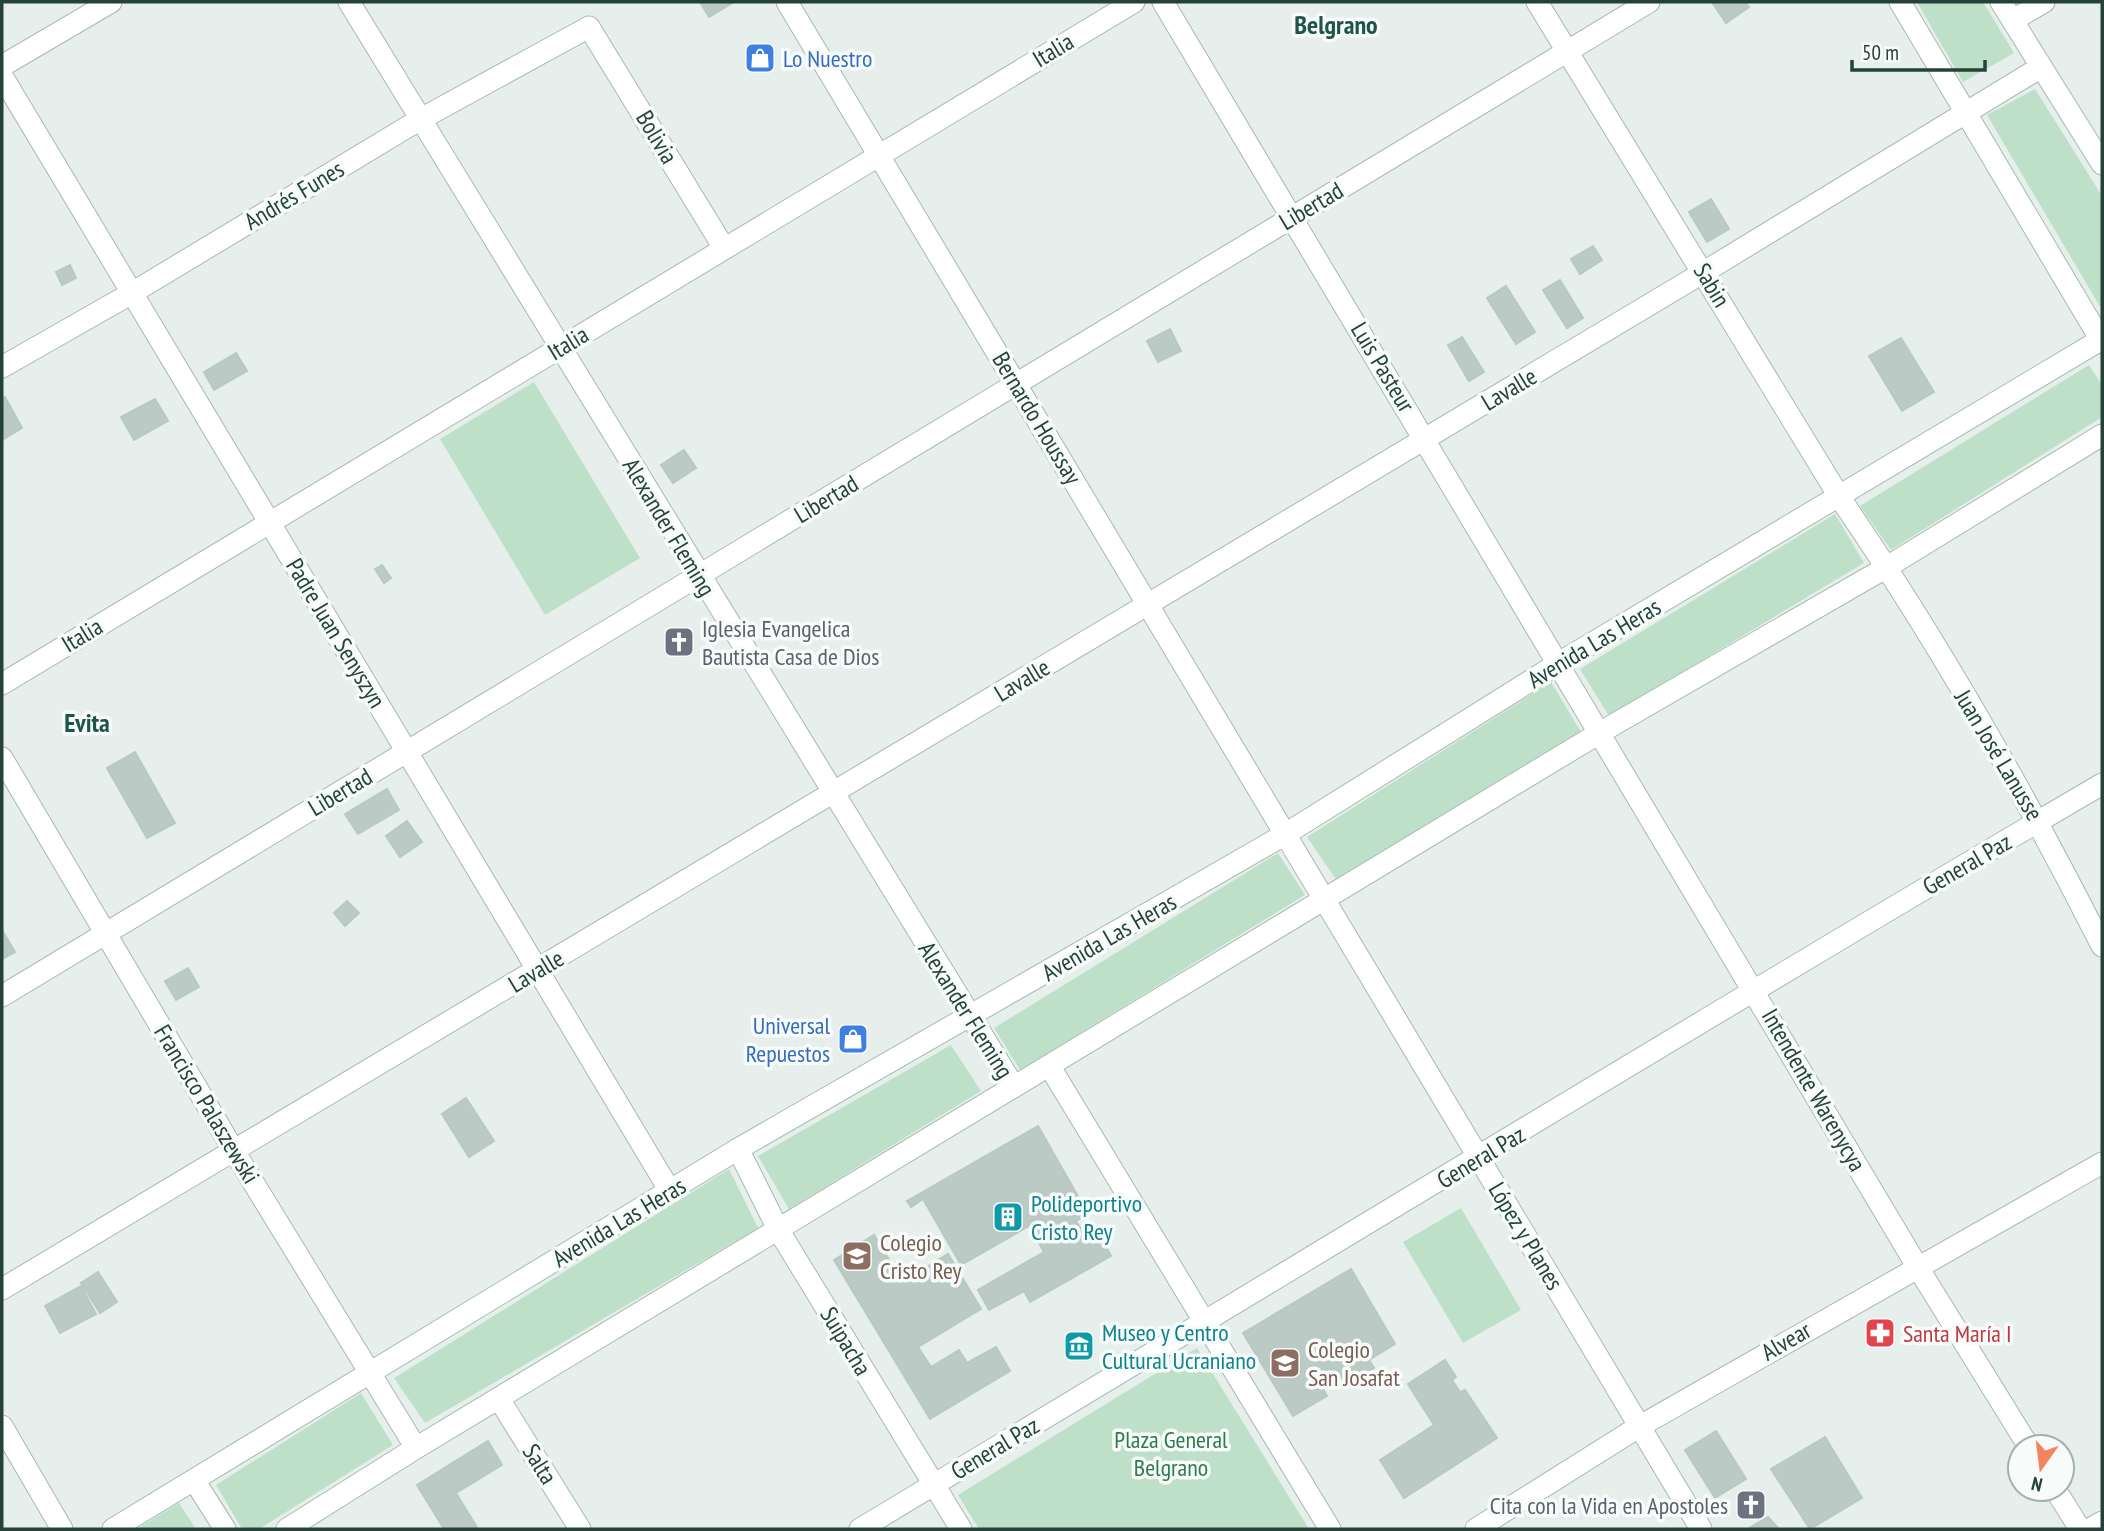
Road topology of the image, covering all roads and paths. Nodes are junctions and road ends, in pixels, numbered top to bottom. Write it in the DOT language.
graph roads {
  1 [pos="111,2"];
  2 [pos="349,2"];
  3 [pos="787,2"];
  4 [pos="1134,2"];
  5 [pos="1163,2"];
  6 [pos="1537,2"];
  7 [pos="1649,2"];
  8 [pos="1900,2"];
  9 [pos="2044,2"];
  10 [pos="2007,11"];
  11 [pos="589,27"];
  12 [pos="1568,51"];
  13 [pos="2,66"];
  14 [pos="2041,67"];
  15 [pos="2,76"];
  16 [pos="1965,113"];
  17 [pos="419,120"];
  18 [pos="879,155"];
  19 [pos="2102,164"];
  20 [pos="1293,217"];
  21 [pos="724,248"];
  22 [pos="1704,272"];
  23 [pos="132,293"];
  24 [pos="2102,341"];
  25 [pos="559,348"];
  26 [pos="2,367"];
  27 [pos="1016,384"];
  28 [pos="2102,435"];
  29 [pos="1426,439"];
  30 [pos="1840,498"];
  31 [pos="269,523"];
  32 [pos="1887,567"];
  33 [pos="698,576"];
  34 [pos="1150,604"];
  35 [pos="1559,663"];
  36 [pos="2,684"];
  37 [pos="1601,732"];
  38 [pos="407,752"];
  39 [pos="2,758"];
  40 [pos="2102,784"];
  41 [pos="832,793"];
  42 [pos="2039,821"];
  43 [pos="1284,835"];
  44 [pos="1325,898"];
  45 [pos="106,933"];
  46 [pos="2102,946"];
  47 [pos="537,970"];
  48 [pos="1754,988"];
  49 [pos="2,996"];
  50 [pos="970,1017"];
  51 [pos="1050,1067"];
  52 [pos="1014,1087"];
  53 [pos="738,1149"];
  54 [pos="234,1151"];
  55 [pos="1479,1158"];
  56 [pos="2102,1163"];
  57 [pos="670,1191"];
  58 [pos="779,1231"];
  59 [pos="1917,1266"];
  60 [pos="2,1289"];
  61 [pos="1206,1322"];
  62 [pos="372,1372"];
  63 [pos="499,1398"];
  64 [pos="2,1426"];
  65 [pos="1640,1426"];
  66 [pos="2020,1433"];
  67 [pos="416,1448"];
  68 [pos="194,1480"];
  69 [pos="934,1485"];
  70 [pos="2064,1503"];
  71 [pos="2102,1522"];
  72 [pos="62,1529"];
  73 [pos="113,1529"];
  74 [pos="225,1529"];
  75 [pos="287,1529"];
  76 [pos="580,1529"];
  77 [pos="860,1529"];
  78 [pos="961,1529"];
  79 [pos="1330,1529"];
  80 [pos="1476,1529"];
  81 [pos="1700,1529"];
  82 [pos="2080,1529"];
  83 [pos="2090,1529"];
  1 -- 13 [label="street"];
  2 -- 17 [label="street, Alexander Fleming"];
  3 -- 18 [label="street, Bernardo Houssay"];
  4 -- 18 [label="street, Italia"];
  5 -- 20 [label="street, Luis Pasteur"];
  6 -- 12 [label="street, Sabin"];
  7 -- 12 [label="street, Libertad"];
  8 -- 16 [label="street"];
  9 -- 10 [label="street"];
  10 -- 14 [label="street"];
  11 -- 17 [label="street, Andrés Funes"];
  11 -- 21 [label="street, Bolivia"];
  12 -- 20 [label="street, Libertad"];
  12 -- 22 [label="street, Sabin"];
  14 -- 16 [label="street, Lavalle"];
  14 -- 19 [label="street"];
  15 -- 23 [label="street, Padre Juan Senyszyn"];
  16 -- 22 [label="street, Lavalle"];
  16 -- 24 [label="street"];
  17 -- 23 [label="street, Andrés Funes"];
  17 -- 25 [label="street, Alexander Fleming"];
  18 -- 21 [label="street, Italia"];
  18 -- 27 [label="street, Bernardo Houssay"];
  20 -- 27 [label="street, Libertad"];
  20 -- 29 [label="street, Luis Pasteur"];
  21 -- 25 [label="street, Italia"];
  22 -- 29 [label="street, Lavalle"];
  22 -- 30 [label="street, Sabin"];
  23 -- 26 [label="street, Andrés Funes"];
  23 -- 31 [label="street, Padre Juan Senyszyn"];
  24 -- 30 [label="street, Avenida Las Heras"];
  25 -- 31 [label="street, Italia"];
  25 -- 33 [label="street, Alexander Fleming"];
  27 -- 33 [label="street, Libertad"];
  27 -- 34 [label="street, Bernardo Houssay"];
  28 -- 32 [label="street"];
  29 -- 34 [label="street, Lavalle"];
  29 -- 35 [label="street, Luis Pasteur"];
  30 -- 32 [label="street, Sabin"];
  30 -- 35 [label="street, Avenida Las Heras"];
  31 -- 36 [label="street, Italia"];
  31 -- 38 [label="street, Padre Juan Senyszyn"];
  32 -- 37 [label="street"];
  32 -- 42 [label="street, Juan José Lanusse"];
  33 -- 38 [label="street, Libertad"];
  33 -- 41 [label="street, Alexander Fleming"];
  34 -- 41 [label="street, Lavalle"];
  34 -- 43 [label="street, Bernardo Houssay"];
  35 -- 37 [label="street, Luis Pasteur"];
  35 -- 43 [label="street, Avenida Las Heras"];
  37 -- 44 [label="street"];
  37 -- 48 [label="street, Intendente Warenycya"];
  38 -- 45 [label="street, Libertad"];
  38 -- 47 [label="street, Padre Juan Senyszyn"];
  39 -- 45 [label="street, Francisco Palaszewski"];
  40 -- 42 [label="street, General Paz"];
  41 -- 47 [label="street, Lavalle"];
  41 -- 50 [label="street, Alexander Fleming"];
  42 -- 46 [label="street, Juan José Lanusse"];
  42 -- 48 [label="street, General Paz"];
  43 -- 44 [label="street, López y Planes"];
  43 -- 50 [label="street, Avenida Las Heras"];
  44 -- 51 [label="street"];
  44 -- 55 [label="street, López y Planes"];
  45 -- 49 [label="street, Libertad"];
  45 -- 54 [label="street, Francisco Palaszewski"];
  47 -- 54 [label="street, Lavalle"];
  47 -- 57 [label="street, Padre Juan Senyszyn"];
  48 -- 55 [label="street, General Paz"];
  48 -- 59 [label="street, Intendente Warenycya"];
  50 -- 52 [label="street, Alexander Fleming"];
  50 -- 53 [label="street, Avenida Las Heras"];
  51 -- 52 [label="street"];
  51 -- 61 [label="street"];
  52 -- 58 [label="street"];
  53 -- 57 [label="street, Avenida Las Heras"];
  53 -- 58 [label="street, Suipacha"];
  54 -- 60 [label="street, Lavalle"];
  54 -- 62 [label="street, Francisco Palaszewski"];
  55 -- 61 [label="street, General Paz"];
  55 -- 65 [label="street, López y Planes"];
  56 -- 59 [label="street, Alvear"];
  57 -- 62 [label="street, Avenida Las Heras"];
  58 -- 63 [label="street"];
  58 -- 69 [label="street, Suipacha"];
  59 -- 65 [label="street, Alvear"];
  59 -- 66 [label="street, Intendente Warenycya"];
  61 -- 69 [label="street, General Paz"];
  61 -- 79 [label="street"];
  62 -- 67 [label="street, Francisco Palaszewski"];
  62 -- 68 [label="street, Avenida Las Heras"];
  63 -- 67 [label="street"];
  63 -- 76 [label="street, Salta"];
  64 -- 72 [label="street"];
  65 -- 80 [label="street, Alvear"];
  65 -- 81 [label="street, López y Planes"];
  67 -- 75 [label="street"];
  68 -- 73 [label="street, Avenida Las Heras"];
  68 -- 74 [label="street"];
  69 -- 77 [label="street, General Paz"];
  69 -- 78 [label="street, Suipacha"];
  70 -- 82 [label="street"];
  71 -- 83 [label="street"];
}
